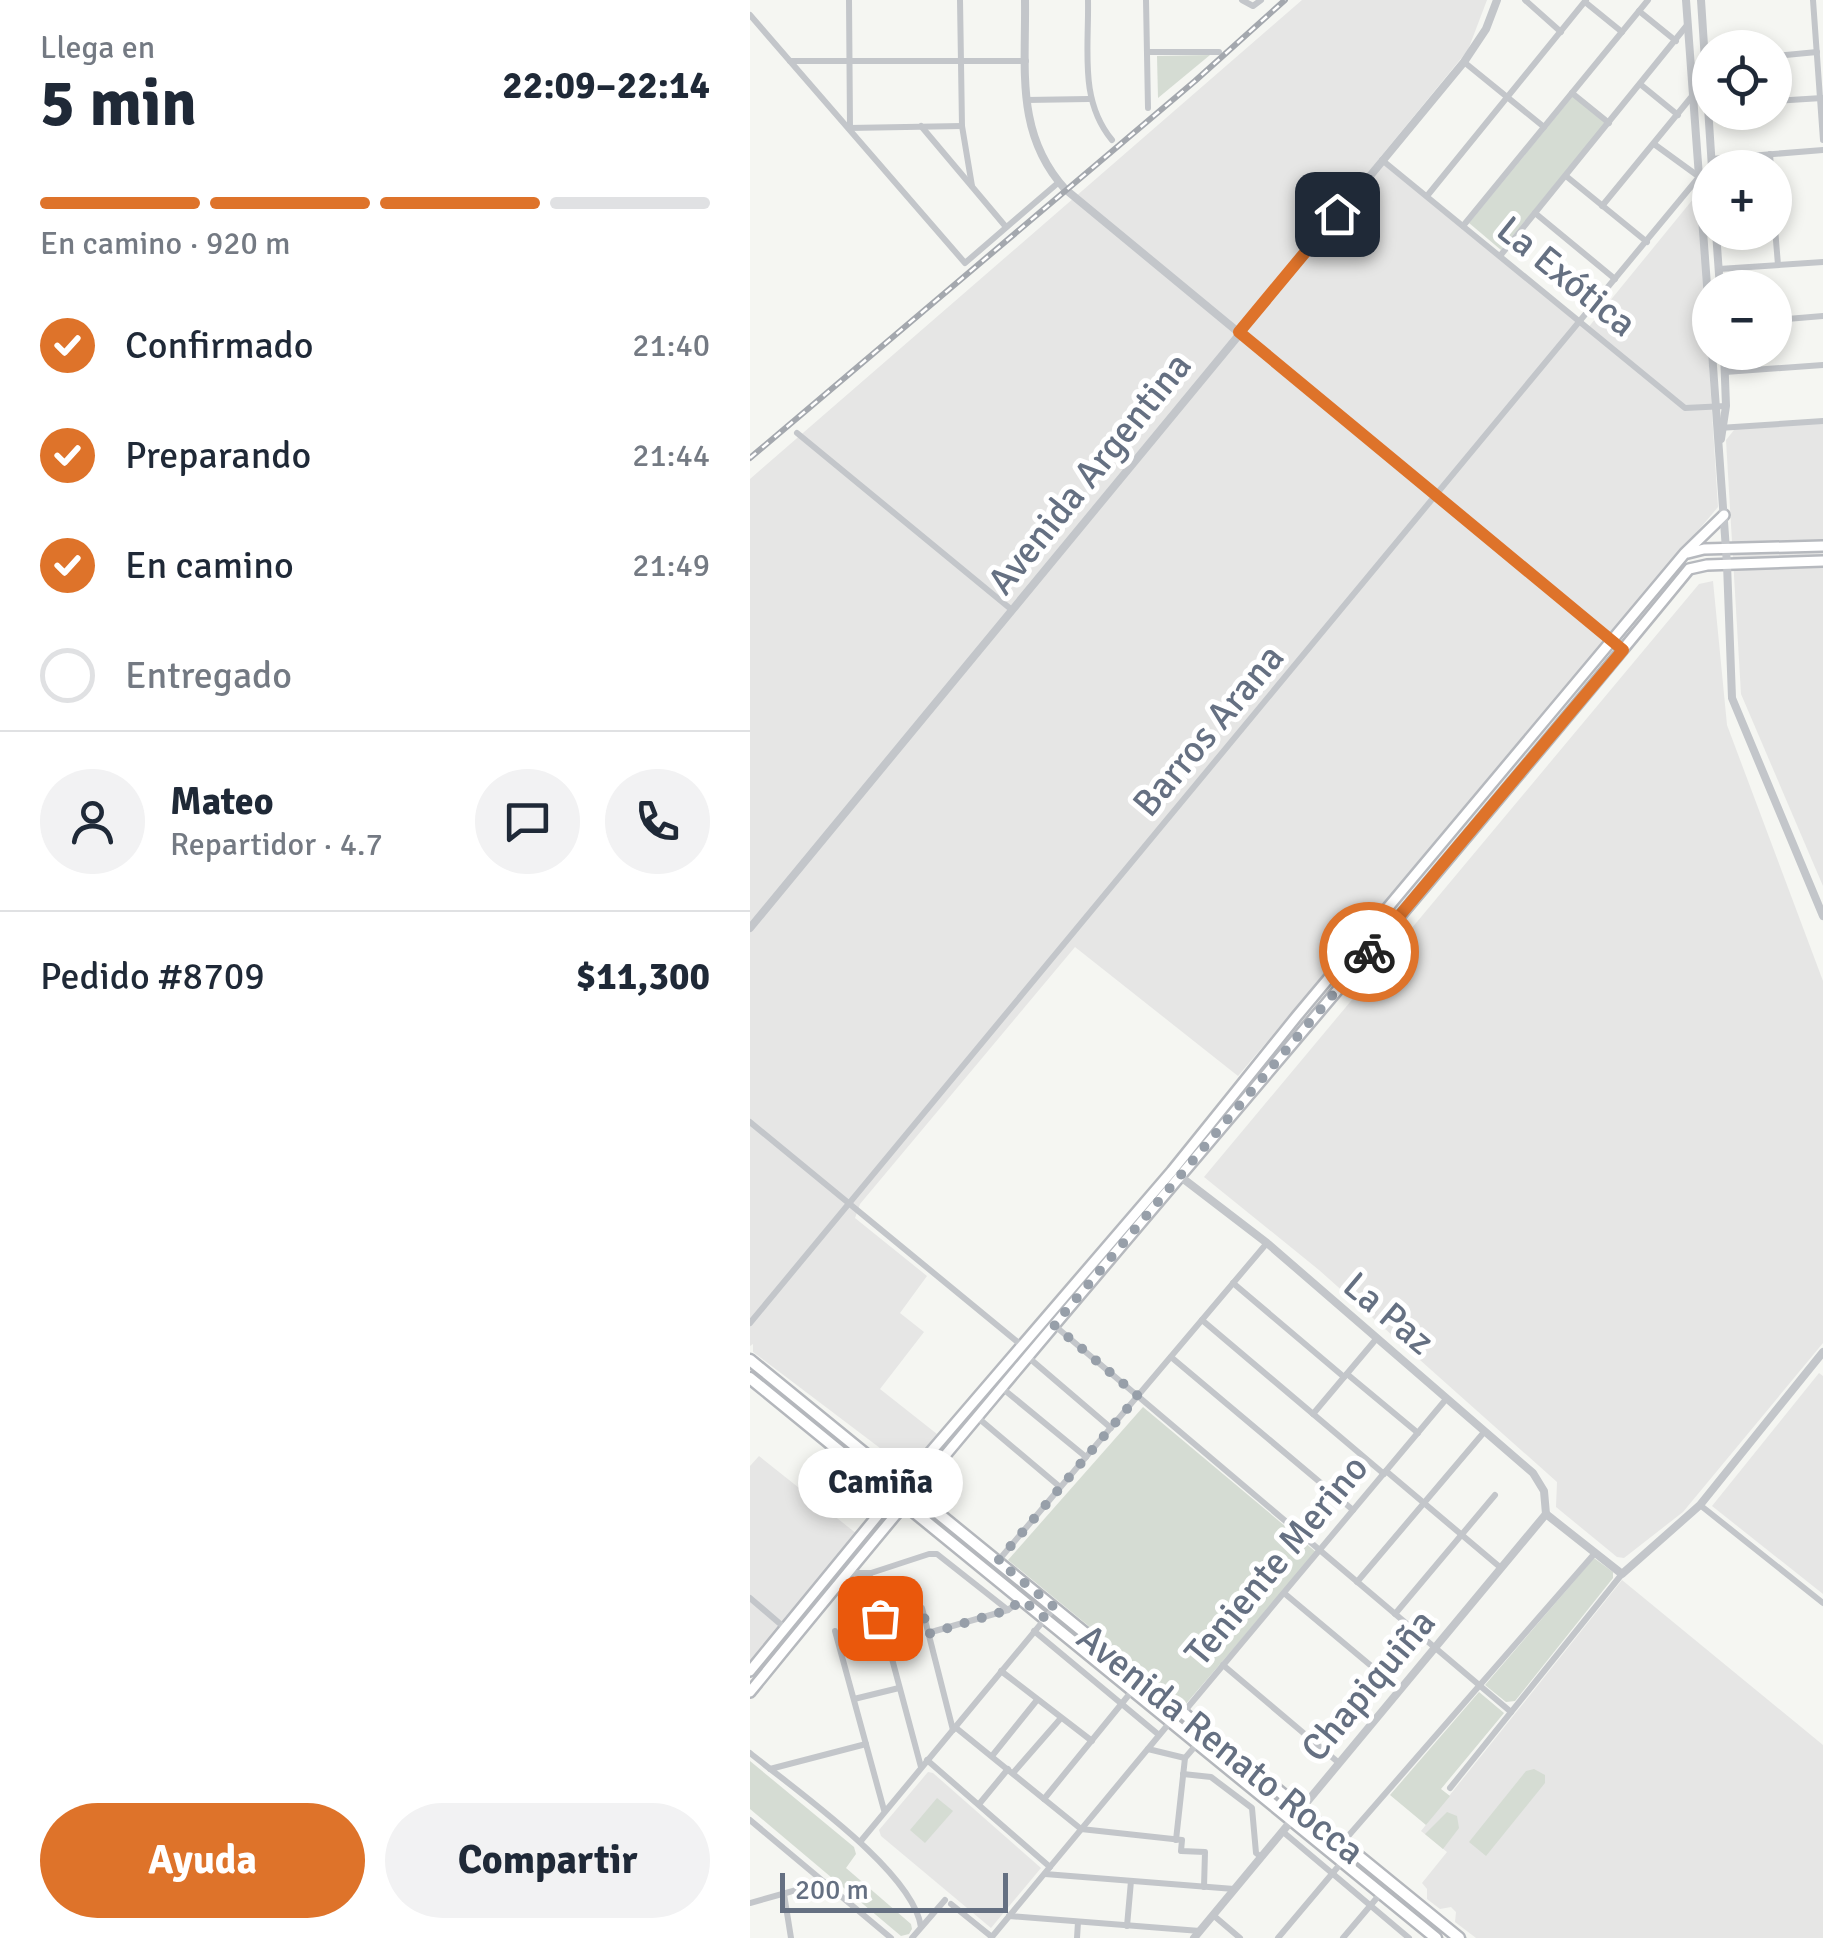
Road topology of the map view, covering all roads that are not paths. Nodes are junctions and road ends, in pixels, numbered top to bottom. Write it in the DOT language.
graph roads {
  1 [pos="849,0"];
  2 [pos="960,0"];
  3 [pos="1025,0"];
  4 [pos="1088,0"];
  5 [pos="1146,0"];
  6 [pos="1242,0"];
  7 [pos="1260,0"];
  8 [pos="1497,0"];
  9 [pos="1525,0"];
  10 [pos="1648,0"];
  11 [pos="1686,0"];
  12 [pos="1701,0"];
  13 [pos="1814,0"];
  14 [pos="1585,1"];
  15 [pos="1639,10"];
  16 [pos="750,15"];
  17 [pos="1688,23"];
  18 [pos="1704,30"];
  19 [pos="1560,32"];
  20 [pos="1622,32"];
  21 [pos="1676,41"];
  22 [pos="1147,52"];
  23 [pos="1220,52"];
  24 [pos="1817,52"];
  25 [pos="1792,54"];
  26 [pos="790,61"];
  27 [pos="850,61"];
  28 [pos="961,61"];
  29 [pos="1026,61"];
  30 [pos="1464,62"];
  31 [pos="1692,81"];
  32 [pos="1640,84"];
  33 [pos="1572,93"];
  34 [pos="1692,96"];
  35 [pos="1507,97"];
  36 [pos="1822,98"];
  37 [pos="1089,99"];
  38 [pos="1026,100"];
  39 [pos="1792,100"];
  40 [pos="1148,108"];
  41 [pos="1678,115"];
  42 [pos="1609,123"];
  43 [pos="922,126"];
  44 [pos="962,126"];
  45 [pos="1544,127"];
  46 [pos="849,128"];
  47 [pos="1112,140"];
  48 [pos="1823,140"];
  49 [pos="1654,144"];
  50 [pos="1823,150"];
  51 [pos="1792,152"];
  52 [pos="1382,160"];
  53 [pos="1692,172"];
  54 [pos="1566,176"];
  55 [pos="1059,182"];
  56 [pos="972,186"];
  57 [pos="1692,186"];
  58 [pos="1426,196"];
  59 [pos="1602,206"];
  60 [pos="1536,213"];
  61 [pos="1463,226"];
  62 [pos="1006,228"];
  63 [pos="1646,242"];
  64 [pos="1717,250"];
  65 [pos="1777,250"];
  66 [pos="1500,256"];
  67 [pos="1823,262"];
  68 [pos="1778,265"];
  69 [pos="1719,269"];
  70 [pos="1616,280"];
  71 [pos="1823,316"];
  72 [pos="1792,319"];
  73 [pos="1580,322"];
  74 [pos="1239,332"];
  75 [pos="1823,365"];
  76 [pos="1713,370"];
  77 [pos="1726,372"];
  78 [pos="1726,406"];
  79 [pos="1716,407"];
  80 [pos="1823,421"];
  81 [pos="1721,428"];
  82 [pos="797,433"];
  83 [pos="1436,496"];
  84 [pos="1724,515"];
  85 [pos="1823,546"];
  86 [pos="1726,549"];
  87 [pos="1685,554"];
  88 [pos="1823,561"];
  89 [pos="1728,564"];
  90 [pos="1013,610"];
  91 [pos="1613,641"];
  92 [pos="1623,650"];
  93 [pos="1823,916"];
  94 [pos="750,928"];
  95 [pos="750,1122"];
  96 [pos="1176,1173"];
  97 [pos="850,1204"];
  98 [pos="1267,1243"];
  99 [pos="1233,1283"];
  100 [pos="1202,1320"];
  101 [pos="750,1323"];
  102 [pos="1054,1325"];
  103 [pos="1377,1338"];
  104 [pos="1020,1344"];
  105 [pos="1823,1352"];
  106 [pos="1027,1357"];
  107 [pos="1170,1357"];
  108 [pos="750,1360"];
  109 [pos="1346,1376"];
  110 [pos="750,1378"];
  111 [pos="1001,1388"];
  112 [pos="1138,1396"];
  113 [pos="1447,1398"];
  114 [pos="1314,1414"];
  115 [pos="976,1417"];
  116 [pos="1111,1428"];
  117 [pos="1484,1431"];
  118 [pos="1418,1433"];
  119 [pos="1086,1457"];
  120 [pos="1384,1472"];
  121 [pos="904,1483"];
  122 [pos="1060,1487"];
  123 [pos="914,1491"];
  124 [pos="1495,1495"];
  125 [pos="899,1498"];
  126 [pos="1424,1504"];
  127 [pos="1700,1505"];
  128 [pos="1353,1510"];
  129 [pos="1546,1514"];
  130 [pos="1461,1535"];
  131 [pos="1320,1550"];
  132 [pos="1594,1552"];
  133 [pos="998,1561"];
  134 [pos="1501,1568"];
  135 [pos="846,1573"];
  136 [pos="869,1574"];
  137 [pos="1622,1574"];
  138 [pos="1358,1582"];
  139 [pos="1284,1593"];
  140 [pos="750,1598"];
  141 [pos="1022,1600"];
  142 [pos="1823,1604"];
  143 [pos="1054,1607"];
  144 [pos="1008,1610"];
  145 [pos="1396,1614"];
  146 [pos="880,1618"];
  147 [pos="1045,1618"];
  148 [pos="785,1628"];
  149 [pos="835,1631"];
  150 [pos="1034,1632"];
  151 [pos="928,1634"];
  152 [pos="1435,1648"];
  153 [pos="1223,1666"];
  154 [pos="1002,1671"];
  155 [pos="750,1672"];
  156 [pos="1480,1685"];
  157 [pos="899,1688"];
  158 [pos="1133,1690"];
  159 [pos="1400,1690"];
  160 [pos="750,1692"];
  161 [pos="854,1699"];
  162 [pos="1038,1700"];
  163 [pos="1121,1704"];
  164 [pos="1183,1712"];
  165 [pos="1511,1712"];
  166 [pos="1061,1718"];
  167 [pos="1171,1721"];
  168 [pos="954,1728"];
  169 [pos="1159,1735"];
  170 [pos="1092,1742"];
  171 [pos="1198,1743"];
  172 [pos="866,1744"];
  173 [pos="1148,1749"];
  174 [pos="750,1754"];
  175 [pos="992,1756"];
  176 [pos="1185,1758"];
  177 [pos="927,1760"];
  178 [pos="1340,1763"];
  179 [pos="921,1768"];
  180 [pos="769,1769"];
  181 [pos="1010,1771"];
  182 [pos="1183,1774"];
  183 [pos="1450,1788"];
  184 [pos="1044,1799"];
  185 [pos="980,1804"];
  186 [pos="1301,1809"];
  187 [pos="884,1812"];
  188 [pos="750,1820"];
  189 [pos="1292,1820"];
  190 [pos="1081,1829"];
  191 [pos="1282,1832"];
  192 [pos="1176,1840"];
  193 [pos="860,1842"];
  194 [pos="1343,1843"];
  195 [pos="1261,1857"];
  196 [pos="1342,1862"];
  197 [pos="1050,1867"];
  198 [pos="1044,1874"];
  199 [pos="1333,1874"];
  200 [pos="1130,1881"];
  201 [pos="825,1882"];
  202 [pos="1204,1887"];
  203 [pos="1234,1889"];
  204 [pos="1381,1893"];
  205 [pos="784,1894"];
  206 [pos="750,1903"];
  207 [pos="1372,1906"];
  208 [pos="1009,1916"];
  209 [pos="1213,1916"];
  210 [pos="1078,1922"];
  211 [pos="1127,1926"];
  212 [pos="922,1927"];
  213 [pos="1197,1935"];
  214 [pos="791,1938"];
  215 [pos="892,1938"];
  216 [pos="912,1938"];
  217 [pos="991,1938"];
  218 [pos="1076,1938"];
  219 [pos="1240,1938"];
  220 [pos="1278,1938"];
  221 [pos="1343,1938"];
  222 [pos="1409,1938"];
  223 [pos="1436,1938"];
  224 [pos="1459,1938"];
  1 -- 27 [label="street"];
  2 -- 28 [label="street"];
  3 -- 29 [label="street"];
  4 -- 37 [label="street"];
  5 -- 22 [label="street"];
  6 -- 7 [label="street"];
  8 -- 30 [label="street, Avenida Argentina"];
  9 -- 19 [label="street"];
  10 -- 15 [label="street"];
  11 -- 17 [label="street"];
  12 -- 18 [label="street"];
  13 -- 24 [label="street"];
  14 -- 19 [label="street"];
  14 -- 20 [label="street"];
  15 -- 20 [label="street"];
  15 -- 21 [label="street"];
  16 -- 26 [label="street"];
  17 -- 21 [label="street"];
  17 -- 31 [label="street"];
  19 -- 35 [label="street"];
  20 -- 33 [label="street"];
  21 -- 32 [label="street"];
  22 -- 23 [label="street"];
  22 -- 40 [label="street"];
  24 -- 25 [label="street"];
  24 -- 36 [label="street"];
  26 -- 27 [label="street"];
  26 -- 46 [label="street"];
  27 -- 28 [label="street"];
  27 -- 46 [label="street"];
  28 -- 29 [label="street"];
  28 -- 44 [label="street"];
  29 -- 38 [label="street"];
  30 -- 35 [label="street"];
  30 -- 52 [label="street, Avenida Argentina"];
  32 -- 41 [label="street"];
  32 -- 42 [label="street"];
  33 -- 42 [label="street"];
  33 -- 45 [label="street"];
  34 -- 41 [label="street"];
  35 -- 45 [label="street"];
  35 -- 58 [label="street"];
  36 -- 39 [label="street"];
  36 -- 48 [label="street"];
  37 -- 38 [label="street"];
  37 -- 47 [label="street"];
  38 -- 55 [label="street"];
  41 -- 49 [label="street"];
  42 -- 54 [label="street"];
  43 -- 44 [label="street"];
  43 -- 46 [label="street"];
  43 -- 56 [label="street"];
  44 -- 56 [label="street"];
  45 -- 61 [label="street"];
  46 -- 62 [label="street"];
  49 -- 53 [label="street"];
  49 -- 59 [label="street"];
  50 -- 51 [label="street"];
  52 -- 58 [label="street, La Exótica"];
  52 -- 74 [label="street, Avenida Argentina"];
  54 -- 59 [label="street"];
  54 -- 60 [label="street"];
  55 -- 62 [label="street"];
  55 -- 74 [label="street"];
  56 -- 62 [label="street"];
  57 -- 63 [label="street, Barros Arana"];
  58 -- 61 [label="street, La Exótica"];
  59 -- 63 [label="street"];
  60 -- 66 [label="street"];
  60 -- 70 [label="street"];
  61 -- 66 [label="street, La Exótica"];
  63 -- 70 [label="street, Barros Arana"];
  64 -- 69 [label="street"];
  65 -- 68 [label="street"];
  66 -- 73 [label="street, La Exótica"];
  67 -- 68 [label="street"];
  68 -- 69 [label="street"];
  70 -- 73 [label="street, Barros Arana"];
  71 -- 72 [label="street"];
  73 -- 79 [label="street, La Exótica"];
  73 -- 83 [label="street, Barros Arana"];
  74 -- 83 [label="street"];
  74 -- 90 [label="street, Avenida Argentina"];
  75 -- 77 [label="street"];
  76 -- 79 [label="street"];
  77 -- 78 [label="street"];
  78 -- 79 [label="street, La Exótica"];
  78 -- 81 [label="street"];
  79 -- 81 [label="street"];
  80 -- 81 [label="street"];
  81 -- 84 [label="street"];
  82 -- 90 [label="street"];
  83 -- 91 [label="street"];
  83 -- 97 [label="street, Barros Arana"];
  84 -- 86 [label="street"];
  84 -- 87 [label="main road"];
  85 -- 86 [label="main road"];
  86 -- 87 [label="main road"];
  86 -- 89 [label="street"];
  87 -- 91 [label="main road"];
  88 -- 89 [label="main road"];
  89 -- 92 [label="main road"];
  89 -- 93 [label="street"];
  90 -- 94 [label="street, Avenida Argentina"];
  91 -- 92 [label="street"];
  91 -- 96 [label="main road"];
  92 -- 96 [label="main road"];
  95 -- 97 [label="street"];
  96 -- 98 [label="street, La Paz"];
  96 -- 102 [label="main road"];
  96 -- 104 [label="main road"];
  97 -- 101 [label="street, Barros Arana"];
  97 -- 104 [label="street"];
  98 -- 99 [label="street"];
  98 -- 103 [label="street, La Paz"];
  99 -- 100 [label="street"];
  99 -- 109 [label="street"];
  100 -- 107 [label="street"];
  100 -- 114 [label="street"];
  102 -- 106 [label="main road"];
  102 -- 112 [label="street"];
  103 -- 109 [label="street"];
  103 -- 113 [label="street, La Paz"];
  104 -- 121 [label="main road"];
  105 -- 127 [label="street"];
  106 -- 111 [label="main road"];
  106 -- 116 [label="street"];
  107 -- 112 [label="street"];
  107 -- 128 [label="street"];
  108 -- 121 [label="main road, Avenida Renato Rocca"];
  109 -- 114 [label="street"];
  109 -- 118 [label="street"];
  110 -- 125 [label="main road, Avenida Renato Rocca"];
  111 -- 115 [label="main road"];
  111 -- 119 [label="street"];
  112 -- 116 [label="street"];
  112 -- 131 [label="street"];
  113 -- 117 [label="street, La Paz"];
  113 -- 118 [label="street, Teniente Merino"];
  114 -- 120 [label="street"];
  115 -- 122 [label="street"];
  115 -- 123 [label="main road"];
  116 -- 119 [label="street"];
  117 -- 126 [label="street"];
  117 -- 129 [label="street, La Paz"];
  118 -- 120 [label="street, Teniente Merino"];
  119 -- 122 [label="street"];
  120 -- 126 [label="street"];
  120 -- 128 [label="street, Teniente Merino"];
  121 -- 123 [label="main road, Avenida Renato Rocca"];
  121 -- 125 [label="main road"];
  122 -- 133 [label="street"];
  123 -- 125 [label="main road"];
  123 -- 133 [label="main road, Avenida Renato Rocca"];
  124 -- 130 [label="street"];
  125 -- 135 [label="main road"];
  125 -- 141 [label="main road, Avenida Renato Rocca"];
  125 -- 148 [label="main road"];
  126 -- 130 [label="street"];
  126 -- 138 [label="street"];
  127 -- 137 [label="street"];
  127 -- 142 [label="street"];
  128 -- 131 [label="street, Teniente Merino"];
  129 -- 132 [label="street"];
  129 -- 134 [label="street, Chapiquiña"];
  130 -- 134 [label="street"];
  130 -- 145 [label="street"];
  131 -- 138 [label="street"];
  131 -- 139 [label="street, Teniente Merino"];
  132 -- 137 [label="street"];
  132 -- 156 [label="street"];
  133 -- 143 [label="main road, Avenida Renato Rocca"];
  134 -- 152 [label="street, Chapiquiña"];
  135 -- 136 [label="street"];
  135 -- 160 [label="main road"];
  136 -- 144 [label="street"];
  136 -- 146 [label="street"];
  137 -- 165 [label="street"];
  138 -- 145 [label="street"];
  139 -- 153 [label="street, Teniente Merino"];
  139 -- 159 [label="street"];
  140 -- 148 [label="street"];
  141 -- 144 [label="street"];
  141 -- 147 [label="main road, Avenida Renato Rocca"];
  143 -- 147 [label="street"];
  143 -- 164 [label="main road, Avenida Renato Rocca"];
  144 -- 151 [label="street"];
  145 -- 152 [label="street"];
  146 -- 151 [label="street"];
  146 -- 157 [label="street"];
  147 -- 150 [label="street"];
  147 -- 158 [label="main road, Avenida Renato Rocca"];
  148 -- 155 [label="main road"];
  149 -- 161 [label="street"];
  150 -- 154 [label="street"];
  150 -- 163 [label="street, Avenida Renato Rocca"];
  151 -- 168 [label="street"];
  152 -- 156 [label="street"];
  152 -- 159 [label="street, Chapiquiña"];
  153 -- 164 [label="street, Teniente Merino"];
  153 -- 178 [label="street"];
  154 -- 162 [label="street"];
  154 -- 168 [label="street"];
  156 -- 165 [label="street"];
  156 -- 194 [label="street"];
  157 -- 161 [label="street"];
  157 -- 179 [label="street"];
  158 -- 163 [label="street"];
  158 -- 167 [label="main road, Avenida Renato Rocca"];
  159 -- 178 [label="street, Chapiquiña"];
  161 -- 172 [label="street"];
  162 -- 166 [label="street"];
  162 -- 175 [label="street"];
  163 -- 169 [label="street, Avenida Renato Rocca"];
  163 -- 170 [label="street"];
  164 -- 167 [label="street, Teniente Merino"];
  164 -- 186 [label="main road, Avenida Renato Rocca"];
  165 -- 183 [label="street"];
  166 -- 170 [label="street"];
  166 -- 181 [label="street"];
  167 -- 169 [label="street, Teniente Merino"];
  167 -- 171 [label="main road, Avenida Renato Rocca"];
  168 -- 175 [label="street"];
  168 -- 177 [label="street"];
  169 -- 173 [label="street, Teniente Merino"];
  170 -- 184 [label="street"];
  171 -- 176 [label="street"];
  171 -- 189 [label="main road, Avenida Renato Rocca"];
  172 -- 180 [label="street"];
  172 -- 187 [label="street"];
  173 -- 176 [label="street, Avenida Renato Rocca"];
  173 -- 190 [label="street, Teniente Merino"];
  174 -- 180 [label="street"];
  175 -- 181 [label="street"];
  176 -- 182 [label="street"];
  177 -- 179 [label="street"];
  177 -- 185 [label="street"];
  178 -- 186 [label="street, Chapiquiña"];
  179 -- 187 [label="street"];
  180 -- 193 [label="street"];
  181 -- 184 [label="street"];
  181 -- 185 [label="street"];
  182 -- 192 [label="street"];
  182 -- 195 [label="street, Avenida Renato Rocca"];
  184 -- 190 [label="street"];
  185 -- 197 [label="street"];
  186 -- 189 [label="street, Chapiquiña"];
  186 -- 194 [label="main road, Avenida Renato Rocca"];
  187 -- 193 [label="street"];
  188 -- 201 [label="street"];
  189 -- 191 [label="street, Chapiquiña"];
  189 -- 196 [label="main road, Avenida Renato Rocca"];
  190 -- 192 [label="street"];
  190 -- 197 [label="street, Teniente Merino"];
  191 -- 195 [label="street, Chapiquiña"];
  191 -- 199 [label="street, Avenida Renato Rocca"];
  192 -- 202 [label="street"];
  193 -- 212 [label="street"];
  194 -- 224 [label="main road, Avenida Renato Rocca"];
  195 -- 203 [label="street, Chapiquiña"];
  196 -- 199 [label="street"];
  196 -- 204 [label="main road, Avenida Renato Rocca"];
  197 -- 198 [label="street, Teniente Merino"];
  198 -- 200 [label="street"];
  198 -- 208 [label="street, Teniente Merino"];
  199 -- 207 [label="street, Avenida Renato Rocca"];
  199 -- 220 [label="street"];
  200 -- 202 [label="street"];
  200 -- 211 [label="street"];
  201 -- 205 [label="street"];
  201 -- 215 [label="street"];
  202 -- 203 [label="street"];
  203 -- 209 [label="street, Chapiquiña"];
  204 -- 207 [label="street"];
  204 -- 223 [label="main road, Avenida Renato Rocca"];
  205 -- 206 [label="street"];
  205 -- 214 [label="street"];
  207 -- 221 [label="street"];
  207 -- 222 [label="street, Avenida Renato Rocca"];
  208 -- 210 [label="street"];
  208 -- 217 [label="street, Teniente Merino"];
  209 -- 213 [label="street, Chapiquiña"];
  209 -- 219 [label="street"];
  210 -- 211 [label="street"];
  210 -- 218 [label="street"];
  211 -- 213 [label="street"];
  212 -- 216 [label="street"];
  212 -- 217 [label="street"];
}
